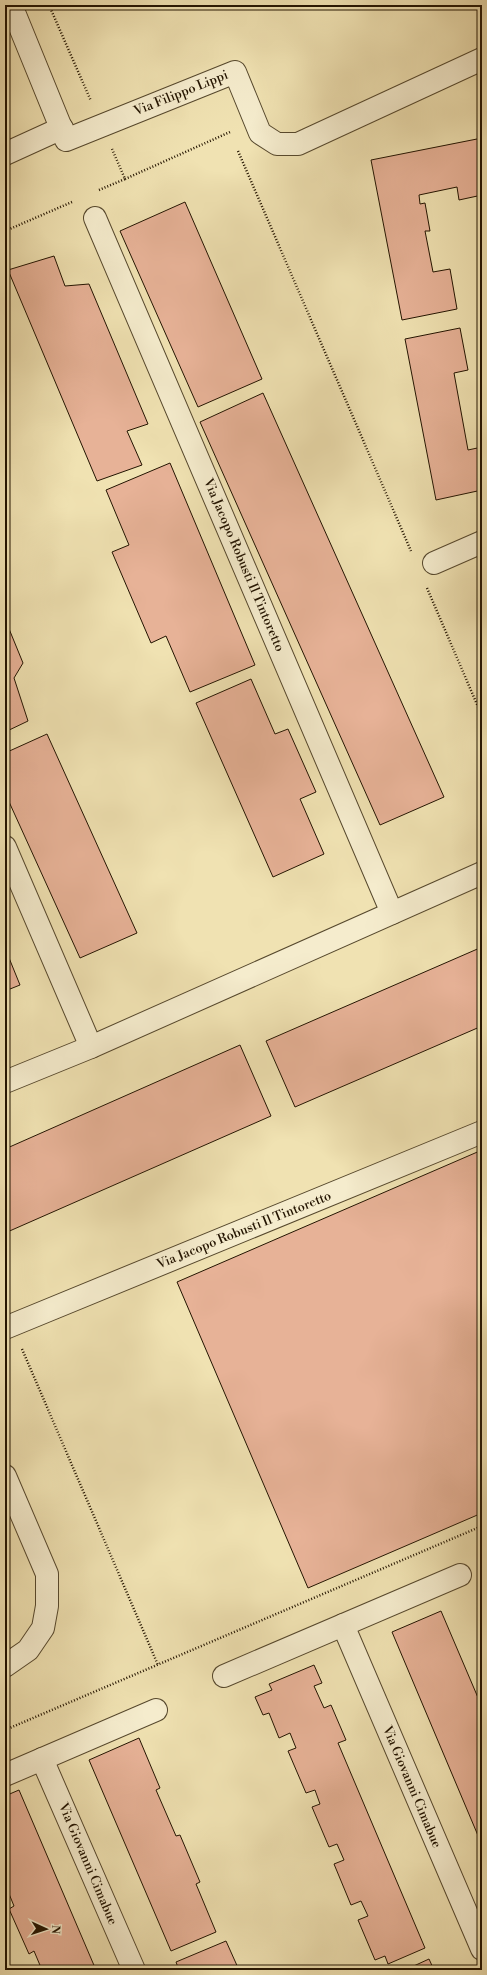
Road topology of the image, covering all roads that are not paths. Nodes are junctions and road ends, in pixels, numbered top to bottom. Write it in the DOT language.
graph roads {
  1 [pos="11,5"];
  2 [pos="482,59"];
  3 [pos="62,128"];
  4 [pos="5,154"];
  5 [pos="95,218"];
  6 [pos="482,542"];
  7 [pos="434,563"];
  8 [pos="5,847"];
  9 [pos="482,873"];
  10 [pos="392,913"];
  11 [pos="91,1046"];
  12 [pos="5,1082"];
  13 [pos="482,1132"];
  14 [pos="9,1327"];
  15 [pos="5,1476"];
  16 [pos="460,1576"];
  17 [pos="343,1625"];
  18 [pos="5,1666"];
  19 [pos="224,1676"];
  20 [pos="156,1710"];
  21 [pos="42,1759"];
  22 [pos="5,1775"];
  23 [pos="482,1949"];
  24 [pos="134,1970"];
  1 -- 3 [label="street"];
  2 -- 3 [label="street, Via Filippo Lippi"];
  3 -- 4 [label="street"];
  5 -- 10 [label="street, Via Jacopo Robusti Il Tintoretto"];
  6 -- 7 [label="street"];
  8 -- 11 [label="street"];
  9 -- 10 [label="street"];
  10 -- 11 [label="street"];
  11 -- 12 [label="street"];
  13 -- 14 [label="street, Via Jacopo Robusti Il Tintoretto"];
  15 -- 18 [label="street"];
  16 -- 17 [label="street"];
  17 -- 19 [label="street"];
  17 -- 23 [label="street, Via Giovanni Cimabue"];
  20 -- 21 [label="street"];
  21 -- 22 [label="street"];
  21 -- 24 [label="street, Via Giovanni Cimabue"];
}
